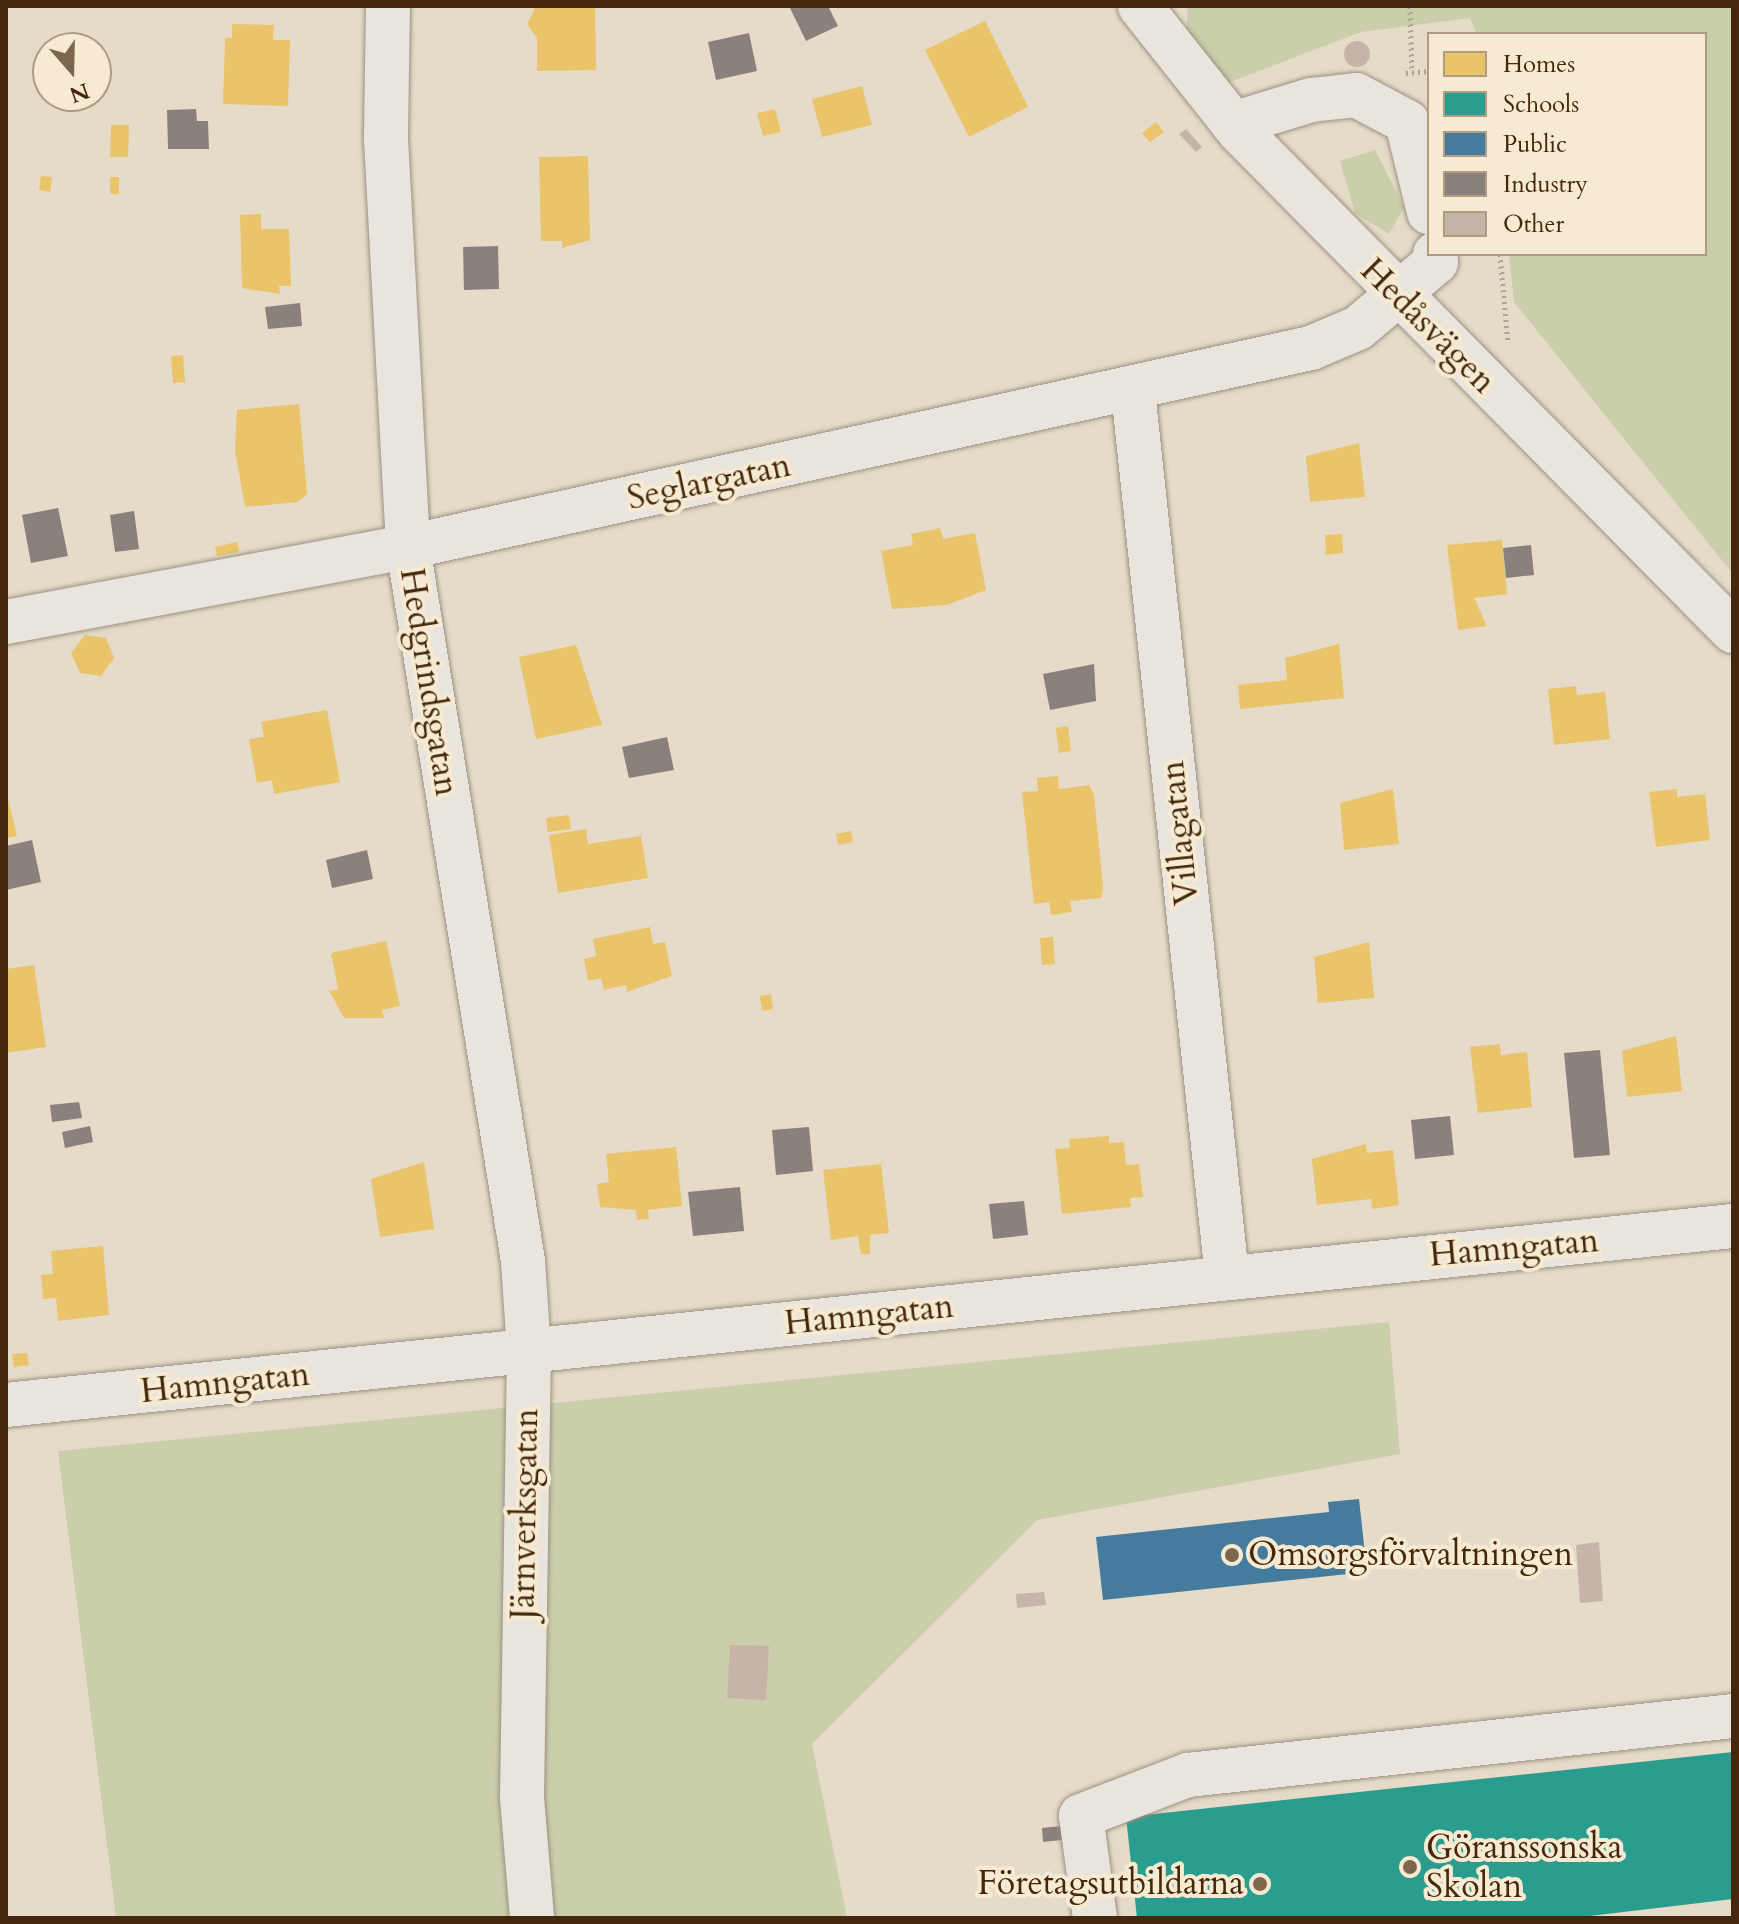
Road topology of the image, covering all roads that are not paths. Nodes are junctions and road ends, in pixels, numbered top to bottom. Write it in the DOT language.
graph roads {
  1 [pos="388,6"];
  2 [pos="1140,6"];
  3 [pos="1233,124"];
  4 [pos="1427,204"];
  5 [pos="1435,256"];
  6 [pos="1398,298"];
  7 [pos="1133,391"];
  8 [pos="408,547"];
  9 [pos="6,622"];
  10 [pos="1733,631"];
  11 [pos="1733,1226"];
  12 [pos="1227,1276"];
  13 [pos="529,1352"];
  14 [pos="6,1405"];
  15 [pos="1733,1716"];
  16 [pos="532,1918"];
  17 [pos="1095,1918"];
  1 -- 8 [label="street, Hedgrindsgatan"];
  2 -- 3 [label="street, Hedåsvägen"];
  3 -- 4 [label="street"];
  3 -- 6 [label="street, Hedåsvägen"];
  5 -- 6 [label="street, Seglargatan"];
  6 -- 7 [label="street, Seglargatan"];
  6 -- 10 [label="street, Hedåsvägen"];
  7 -- 8 [label="street, Seglargatan"];
  7 -- 12 [label="street, Villagatan"];
  8 -- 9 [label="street, Seglargatan"];
  8 -- 13 [label="street, Hedgrindsgatan"];
  11 -- 12 [label="street, Hamngatan"];
  12 -- 13 [label="street, Hamngatan"];
  13 -- 14 [label="street, Hamngatan"];
  13 -- 16 [label="street, Järnverksgatan"];
  15 -- 17 [label="street"];
}
